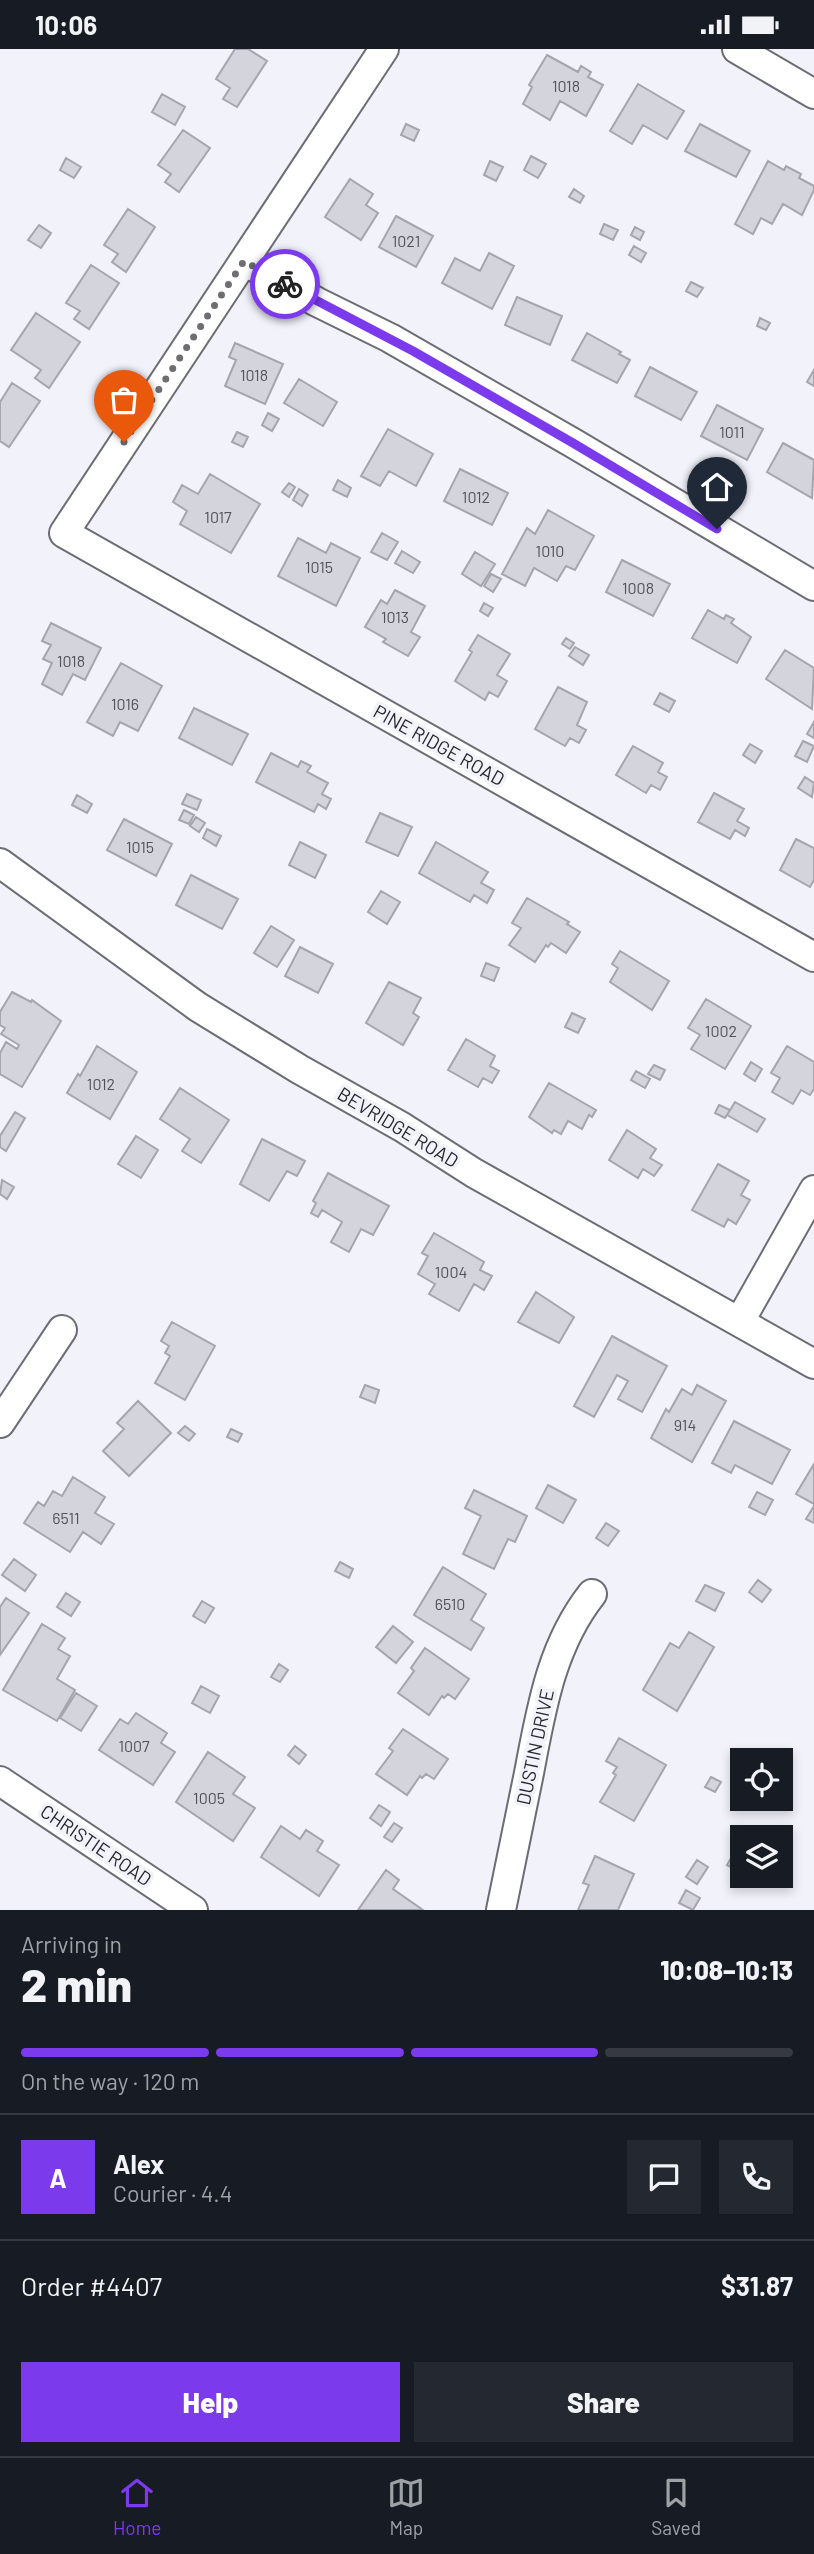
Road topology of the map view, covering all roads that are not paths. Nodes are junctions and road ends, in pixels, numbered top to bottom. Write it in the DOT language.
graph roads {
  1 [pos="384,49"];
  2 [pos="737,49"];
  3 [pos="814,94"];
  4 [pos="244,261"];
  5 [pos="814,586"];
  6 [pos="0,863"];
  7 [pos="814,957"];
  8 [pos="814,1190"];
  9 [pos="740,1321"];
  10 [pos="62,1330"];
  11 [pos="814,1364"];
  12 [pos="0,1423"];
  13 [pos="592,1594"];
  14 [pos="0,1781"];
  15 [pos="193,1910"];
  16 [pos="501,1910"];
  1 -- 4 [label="street"];
  2 -- 3 [label="street"];
  4 -- 5 [label="street"];
  4 -- 7 [label="street, PINE RIDGE ROAD"];
  6 -- 9 [label="street, BEVRIDGE ROAD"];
  8 -- 9 [label="street"];
  9 -- 11 [label="street, BEVRIDGE ROAD"];
  10 -- 12 [label="street"];
  13 -- 16 [label="street, DUSTIN DRIVE"];
  14 -- 15 [label="street, CHRISTIE ROAD"];
}
